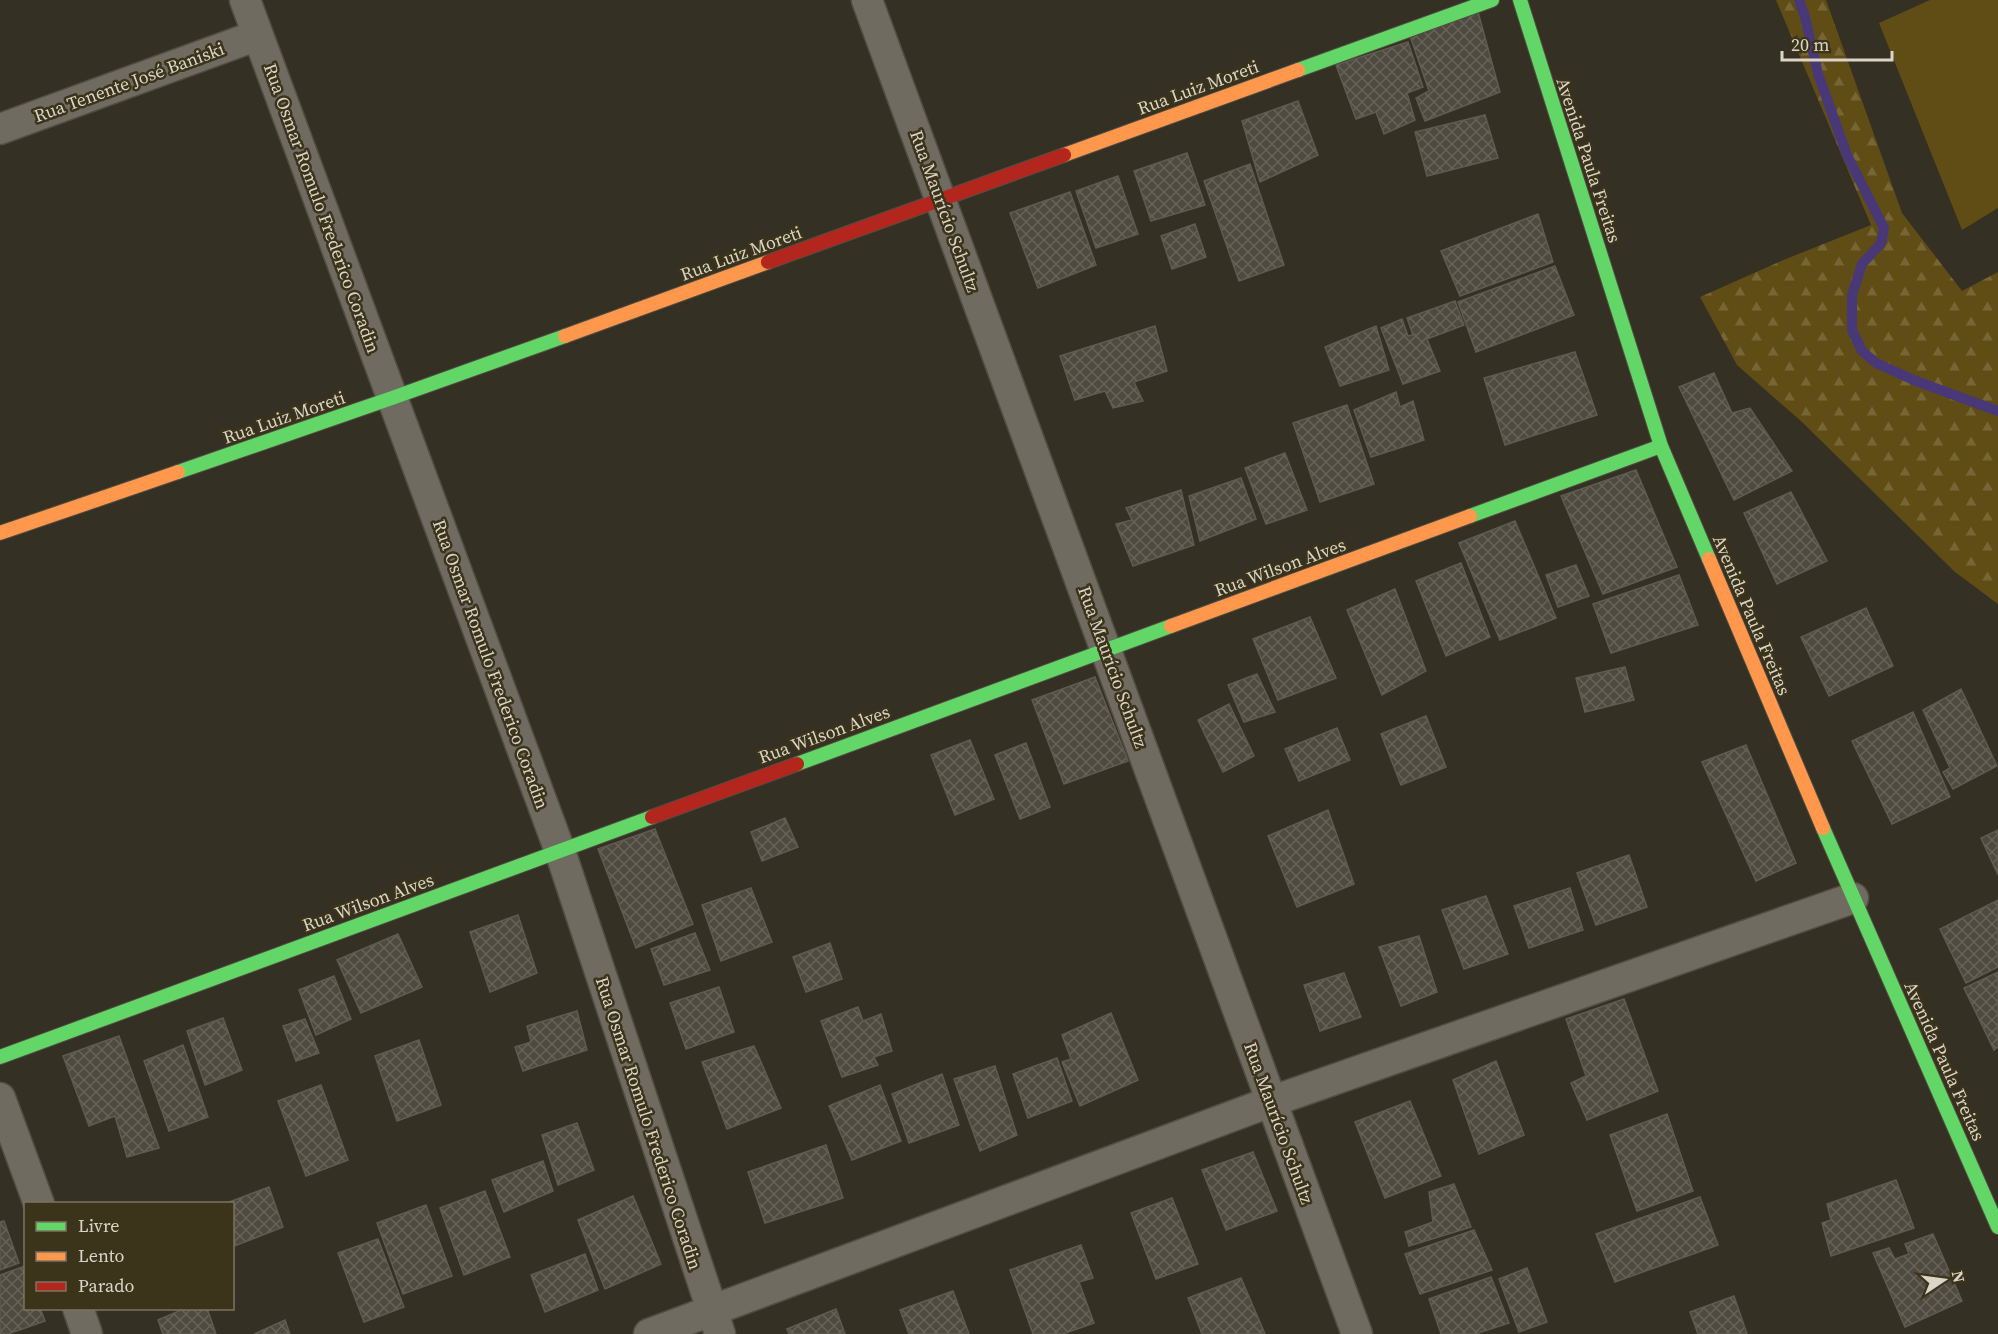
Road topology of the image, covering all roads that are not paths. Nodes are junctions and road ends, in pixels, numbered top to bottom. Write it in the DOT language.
graph roads {
  1 [pos="245,0"];
  2 [pos="867,0"];
  3 [pos="1492,0"];
  4 [pos="1520,0"];
  5 [pos="258,35"];
  6 [pos="0,129"];
  7 [pos="941,200"];
  8 [pos="392,398"];
  9 [pos="1661,446"];
  10 [pos="0,533"];
  11 [pos="1107,650"];
  12 [pos="560,851"];
  13 [pos="1853,898"];
  14 [pos="0,1057"];
  15 [pos="0,1098"];
  16 [pos="1270,1102"];
  17 [pos="39,1202"];
  18 [pos="1998,1227"];
  19 [pos="79,1310"];
  20 [pos="716,1322"];
  21 [pos="87,1334"];
  22 [pos="649,1334"];
  23 [pos="1357,1334"];
  1 -- 5 [label="street, Rua Osmar Romulo Frederico Coradin"];
  2 -- 7 [label="street, Rua Maurício Schultz"];
  3 -- 7 [label="street, Rua Luiz Moreti"];
  4 -- 9 [label="street, Avenida Paula Freitas"];
  5 -- 6 [label="street, Rua Tenente José Baniski"];
  5 -- 8 [label="street, Rua Osmar Romulo Frederico Coradin"];
  7 -- 8 [label="street, Rua Luiz Moreti"];
  7 -- 11 [label="street, Rua Maurício Schultz"];
  8 -- 10 [label="street, Rua Luiz Moreti"];
  8 -- 12 [label="street, Rua Osmar Romulo Frederico Coradin"];
  9 -- 11 [label="street, Rua Wilson Alves"];
  9 -- 13 [label="street, Avenida Paula Freitas"];
  11 -- 12 [label="street, Rua Wilson Alves"];
  11 -- 16 [label="street, Rua Maurício Schultz"];
  12 -- 14 [label="street, Rua Wilson Alves"];
  12 -- 20 [label="street, Rua Osmar Romulo Frederico Coradin"];
  13 -- 16 [label="street"];
  13 -- 18 [label="street, Avenida Paula Freitas"];
  15 -- 17 [label="street"];
  16 -- 20 [label="street"];
  16 -- 23 [label="street, Rua Maurício Schultz"];
  19 -- 21 [label="street"];
  20 -- 22 [label="street"];
}
